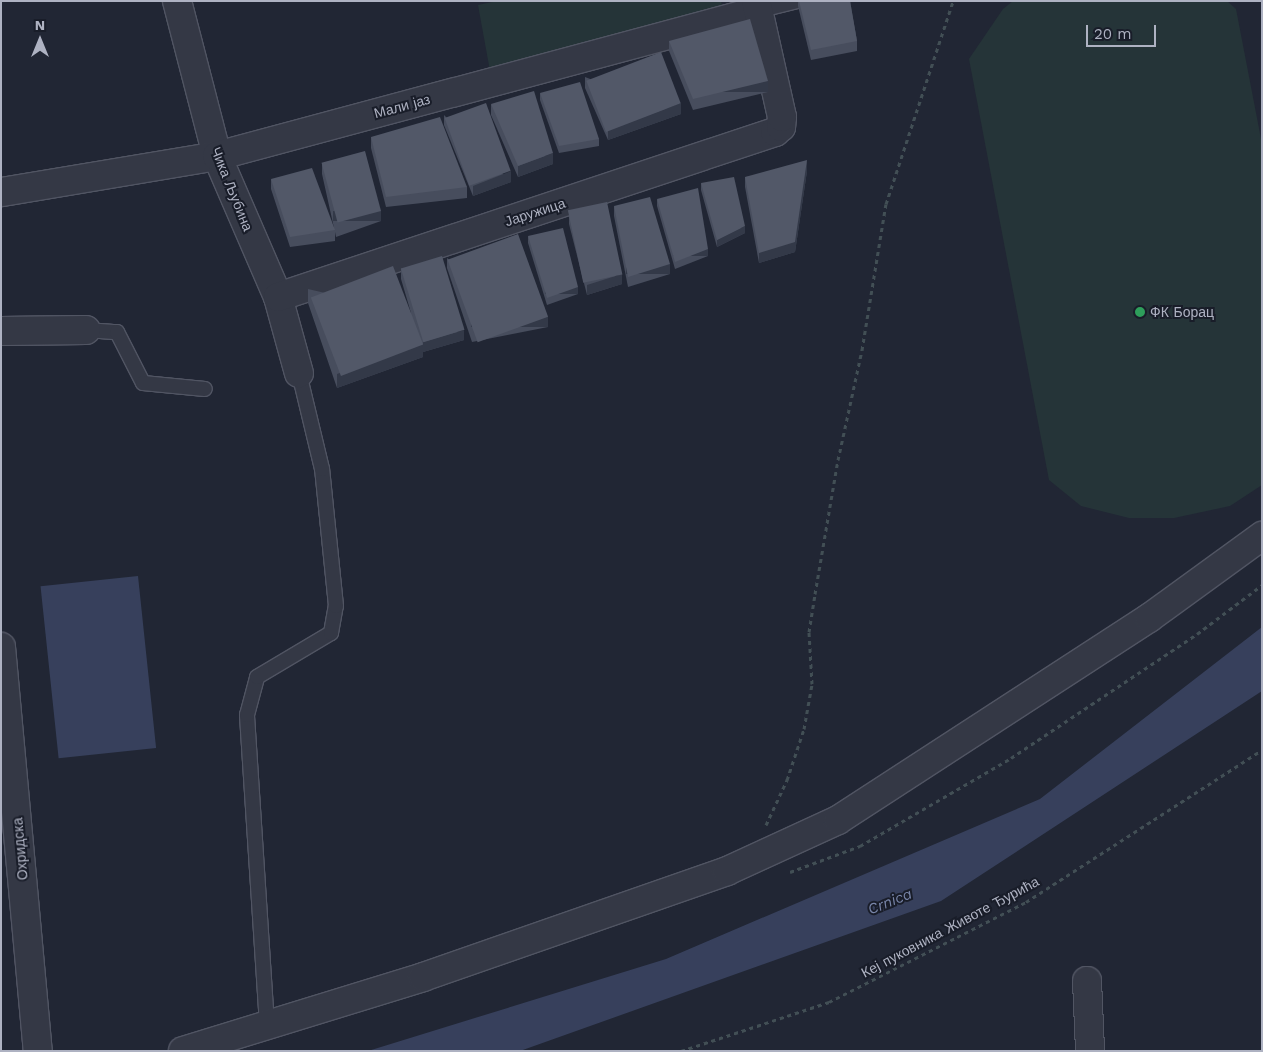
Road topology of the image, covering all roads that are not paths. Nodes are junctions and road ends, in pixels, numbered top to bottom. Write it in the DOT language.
graph roads {
  1 [pos="177,1"];
  2 [pos="797,1"];
  3 [pos="757,6"];
  4 [pos="217,156"];
  5 [pos="2,192"];
  6 [pos="278,298"];
  7 [pos="86,330"];
  8 [pos="1,331"];
  9 [pos="299,373"];
  10 [pos="206,389"];
  11 [pos="1262,536"];
  12 [pos="1,647"];
  13 [pos="1088,981"];
  14 [pos="267,1025"];
  15 [pos="38,1051"];
  16 [pos="183,1051"];
  17 [pos="1090,1051"];
  1 -- 4 [label="street, Чика Љубина"];
  2 -- 3 [label="lane, Мали јаз"];
  3 -- 4 [label="street, Мали јаз"];
  3 -- 6 [label="street, Јаружица"];
  4 -- 5 [label="street, Мали јаз"];
  4 -- 6 [label="street, Чика Љубина"];
  6 -- 9 [label="street, Чика Љубина"];
  7 -- 8 [label="street"];
  7 -- 10 [label="lane"];
  9 -- 14 [label="lane"];
  11 -- 14 [label="street"];
  12 -- 15 [label="street, Охридска"];
  13 -- 17 [label="street"];
  14 -- 16 [label="street"];
}
